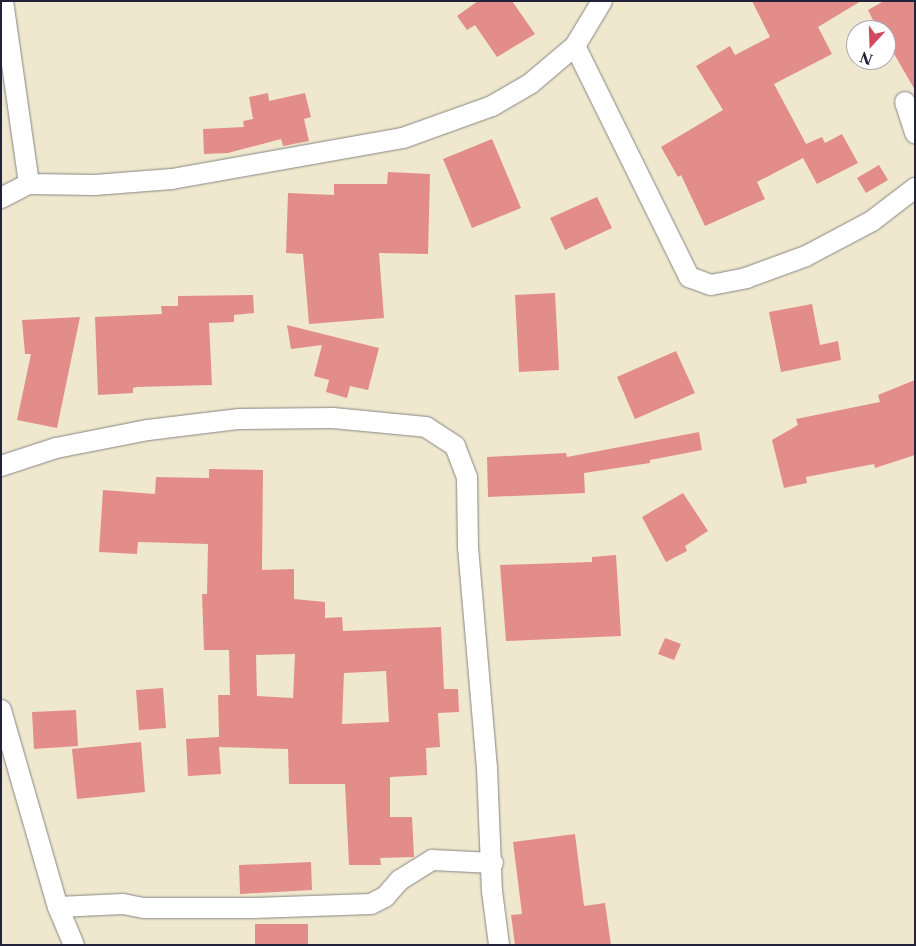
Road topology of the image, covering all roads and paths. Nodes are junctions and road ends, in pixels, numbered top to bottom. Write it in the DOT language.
graph roads {
  1 [pos="3,1"];
  2 [pos="598,3"];
  3 [pos="575,46"];
  4 [pos="906,102"];
  5 [pos="915,133"];
  6 [pos="29,184"];
  7 [pos="915,188"];
  8 [pos="1,198"];
  9 [pos="1,466"];
  10 [pos="1,710"];
  11 [pos="493,863"];
  12 [pos="58,907"];
  13 [pos="74,945"];
  14 [pos="499,945"];
  1 -- 6 [label="street"];
  2 -- 3 [label="street"];
  3 -- 6 [label="street"];
  3 -- 7 [label="street"];
  4 -- 5 [label="street"];
  6 -- 8 [label="street"];
  9 -- 11 [label="street"];
  10 -- 12 [label="street"];
  11 -- 12 [label="street"];
  11 -- 14 [label="street"];
  12 -- 13 [label="street"];
}
